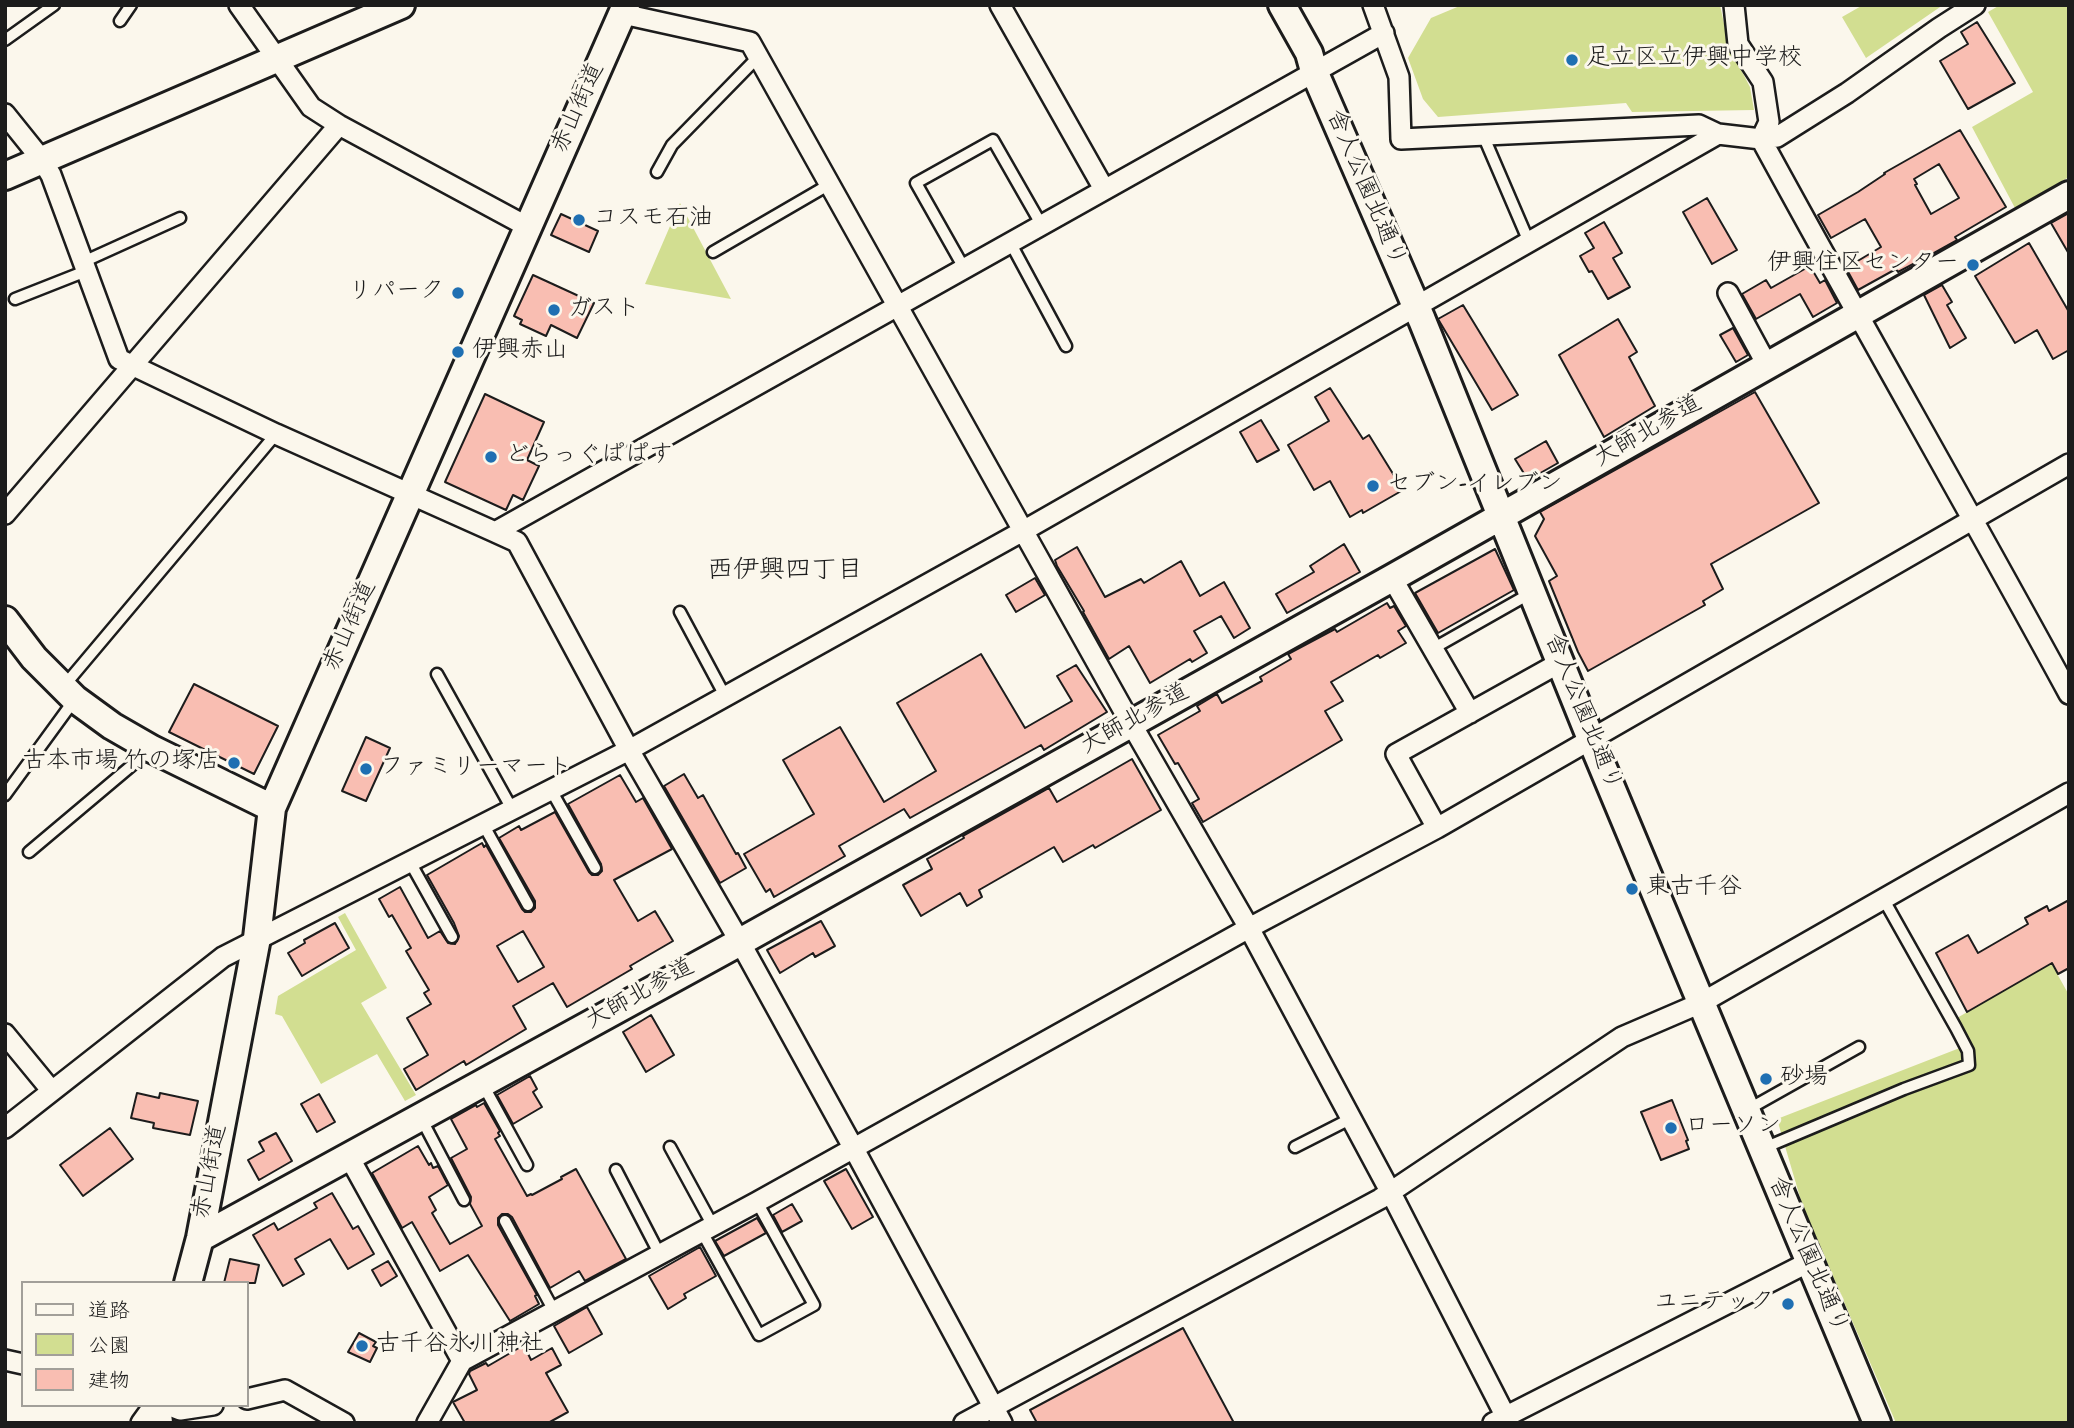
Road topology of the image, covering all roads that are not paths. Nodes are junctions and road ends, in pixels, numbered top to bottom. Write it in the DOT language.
graph roads {
  1 [pos="54,5"];
  2 [pos="131,5"];
  3 [pos="239,5"];
  4 [pos="401,5"];
  5 [pos="1000,5"];
  6 [pos="1282,5"];
  7 [pos="1373,5"];
  8 [pos="1734,5"];
  9 [pos="1975,5"];
  10 [pos="624,10"];
  11 [pos="120,21"];
  12 [pos="1384,33"];
  13 [pos="5,40"];
  14 [pos="758,57"];
  15 [pos="277,59"];
  16 [pos="1314,71"];
  17 [pos="5,114"];
  18 [pos="339,125"];
  19 [pos="1718,134"];
  20 [pos="1483,135"];
  21 [pos="1761,139"];
  22 [pos="42,160"];
  23 [pos="657,172"];
  24 [pos="5,176"];
  25 [pos="831,184"];
  26 [pos="1104,189"];
  27 [pos="2069,195"];
  28 [pos="180,218"];
  29 [pos="1041,224"];
  30 [pos="528,227"];
  31 [pos="1010,242"];
  32 [pos="1529,242"];
  33 [pos="713,252"];
  34 [pos="84,267"];
  35 [pos="964,268"];
  36 [pos="1728,293"];
  37 [pos="15,299"];
  38 [pos="898,305"];
  39 [pos="1415,306"];
  40 [pos="1856,314"];
  41 [pos="1066,346"];
  42 [pos="1767,365"];
  43 [pos="133,366"];
  44 [pos="276,434"];
  45 [pos="2069,464"];
  46 [pos="410,496"];
  47 [pos="5,514"];
  48 [pos="1502,517"];
  49 [pos="1973,518"];
  50 [pos="1023,530"];
  51 [pos="495,532"];
  52 [pos="1392,578"];
  53 [pos="1532,592"];
  54 [pos="680,612"];
  55 [pos="5,620"];
  56 [pos="1434,648"];
  57 [pos="1561,662"];
  58 [pos="437,674"];
  59 [pos="69,692"];
  60 [pos="2069,694"];
  61 [pos="725,696"];
  62 [pos="1469,713"];
  63 [pos="1132,723"];
  64 [pos="1591,739"];
  65 [pos="152,749"];
  66 [pos="629,750"];
  67 [pos="551,790"];
  68 [pos="2069,793"];
  69 [pos="5,795"];
  70 [pos="272,808"];
  71 [pos="512,809"];
  72 [pos="482,823"];
  73 [pos="1437,828"];
  74 [pos="29,852"];
  75 [pos="410,862"];
  76 [pos="595,868"];
  77 [pos="1884,900"];
  78 [pos="528,905"];
  79 [pos="1249,928"];
  80 [pos="452,937"];
  81 [pos="257,938"];
  82 [pos="740,942"];
  83 [pos="1701,1003"];
  84 [pos="5,1034"];
  85 [pos="1859,1046"];
  86 [pos="482,1083"];
  87 [pos="51,1090"];
  88 [pos="1745,1111"];
  89 [pos="420,1116"];
  90 [pos="1350,1118"];
  91 [pos="5,1128"];
  92 [pos="670,1147"];
  93 [pos="1295,1147"];
  94 [pos="855,1149"];
  95 [pos="1761,1150"];
  96 [pos="348,1156"];
  97 [pos="527,1165"];
  98 [pos="616,1170"];
  99 [pos="1391,1193"];
  100 [pos="464,1200"];
  101 [pos="757,1202"];
  102 [pos="505,1221"];
  103 [pos="708,1229"];
  104 [pos="200,1238"];
  105 [pos="660,1255"];
  106 [pos="1809,1262"];
  107 [pos="189,1281"];
  108 [pos="554,1311"];
  109 [pos="462,1361"];
  110 [pos="248,1399"];
  111 [pos="154,1407"];
  112 [pos="172,1407"];
  113 [pos="200,1407"];
  114 [pos="998,1415"];
  115 [pos="1502,1420"];
  116 [pos="141,1423"];
  117 [pos="344,1423"];
  118 [pos="427,1423"];
  119 [pos="964,1423"];
  120 [pos="1877,1423"];
  1 -- 13 [label="lane"];
  2 -- 11 [label="lane"];
  3 -- 15 [label="street"];
  4 -- 15 [label="street"];
  5 -- 26 [label="street"];
  6 -- 16 [label="street, 舎人公園北通り"];
  7 -- 12 [label="street"];
  8 -- 21 [label="street"];
  9 -- 21 [label="street"];
  10 -- 14 [label="street"];
  10 -- 30 [label="street, 赤山街道"];
  12 -- 16 [label="street"];
  12 -- 20 [label="street"];
  14 -- 23 [label="lane"];
  14 -- 25 [label="street"];
  15 -- 18 [label="street"];
  15 -- 22 [label="street"];
  16 -- 26 [label="street"];
  16 -- 39 [label="street, 舎人公園北通り"];
  17 -- 22 [label="street"];
  18 -- 30 [label="street"];
  18 -- 43 [label="street"];
  19 -- 20 [label="street"];
  19 -- 21 [label="street"];
  19 -- 32 [label="street"];
  20 -- 32 [label="lane"];
  21 -- 40 [label="street"];
  22 -- 24 [label="street"];
  22 -- 34 [label="street"];
  25 -- 33 [label="lane"];
  25 -- 38 [label="street"];
  26 -- 29 [label="street"];
  27 -- 40 [label="street, 大師北参道"];
  28 -- 34 [label="lane"];
  29 -- 31 [label="street"];
  29 -- 35 [label="lane"];
  30 -- 46 [label="street, 赤山街道"];
  31 -- 35 [label="street"];
  31 -- 41 [label="lane"];
  32 -- 39 [label="street"];
  34 -- 37 [label="lane"];
  34 -- 43 [label="street"];
  35 -- 38 [label="street"];
  36 -- 42 [label="street"];
  38 -- 50 [label="street"];
  38 -- 51 [label="street"];
  39 -- 48 [label="street, 舎人公園北通り"];
  39 -- 50 [label="street"];
  40 -- 42 [label="street, 大師北参道"];
  40 -- 49 [label="street"];
  42 -- 48 [label="street, 大師北参道"];
  43 -- 44 [label="street"];
  43 -- 47 [label="street"];
  44 -- 46 [label="street"];
  44 -- 59 [label="lane"];
  45 -- 49 [label="street"];
  46 -- 51 [label="street"];
  46 -- 70 [label="street, 赤山街道"];
  48 -- 52 [label="street, 大師北参道"];
  48 -- 53 [label="street, 舎人公園北通り"];
  49 -- 60 [label="street"];
  49 -- 64 [label="street"];
  50 -- 61 [label="street"];
  50 -- 63 [label="street"];
  51 -- 66 [label="street"];
  52 -- 56 [label="street"];
  52 -- 63 [label="street, 大師北参道"];
  53 -- 56 [label="lane"];
  53 -- 57 [label="street, 舎人公園北通り"];
  54 -- 61 [label="lane"];
  55 -- 59 [label="street"];
  56 -- 62 [label="street"];
  57 -- 62 [label="street"];
  57 -- 64 [label="street, 舎人公園北通り"];
  58 -- 71 [label="lane"];
  59 -- 65 [label="street"];
  59 -- 69 [label="lane"];
  61 -- 66 [label="street"];
  62 -- 73 [label="street"];
  63 -- 79 [label="street"];
  63 -- 82 [label="street, 大師北参道"];
  64 -- 73 [label="street"];
  64 -- 83 [label="street, 舎人公園北通り"];
  65 -- 70 [label="street"];
  65 -- 74 [label="lane"];
  66 -- 67 [label="street"];
  66 -- 82 [label="street"];
  67 -- 71 [label="street"];
  67 -- 76 [label="lane"];
  68 -- 77 [label="street"];
  70 -- 81 [label="street, 赤山街道"];
  71 -- 72 [label="street"];
  72 -- 75 [label="street"];
  72 -- 78 [label="lane"];
  73 -- 79 [label="street"];
  75 -- 80 [label="lane"];
  75 -- 81 [label="street"];
  77 -- 83 [label="street"];
  77 -- 95 [label="lane"];
  79 -- 90 [label="street"];
  79 -- 94 [label="street"];
  81 -- 87 [label="street"];
  81 -- 104 [label="street, 赤山街道"];
  82 -- 86 [label="street, 大師北参道"];
  82 -- 94 [label="street"];
  83 -- 88 [label="street, 舎人公園北通り"];
  83 -- 99 [label="street"];
  84 -- 87 [label="street"];
  85 -- 88 [label="lane"];
  86 -- 89 [label="street, 大師北参道"];
  86 -- 97 [label="lane"];
  87 -- 91 [label="street"];
  88 -- 95 [label="street, 舎人公園北通り"];
  89 -- 96 [label="street, 大師北参道"];
  89 -- 100 [label="lane"];
  90 -- 93 [label="lane"];
  90 -- 99 [label="street"];
  92 -- 103 [label="lane"];
  94 -- 101 [label="street"];
  94 -- 114 [label="street"];
  95 -- 106 [label="street, 舎人公園北通り"];
  96 -- 104 [label="street, 大師北参道"];
  96 -- 109 [label="street"];
  98 -- 105 [label="lane"];
  99 -- 114 [label="street"];
  99 -- 115 [label="street"];
  101 -- 103 [label="street"];
  101 -- 103 [label="lane"];
  102 -- 108 [label="lane"];
  103 -- 105 [label="street"];
  104 -- 107 [label="street, 赤山街道"];
  105 -- 108 [label="street"];
  106 -- 115 [label="street"];
  106 -- 120 [label="street, 舎人公園北通り"];
  108 -- 109 [label="street"];
  109 -- 118 [label="street"];
  110 -- 117 [label="street"];
  111 -- 116 [label="street"];
  112 -- 113 [label="street"];
  114 -- 119 [label="street"];
}
